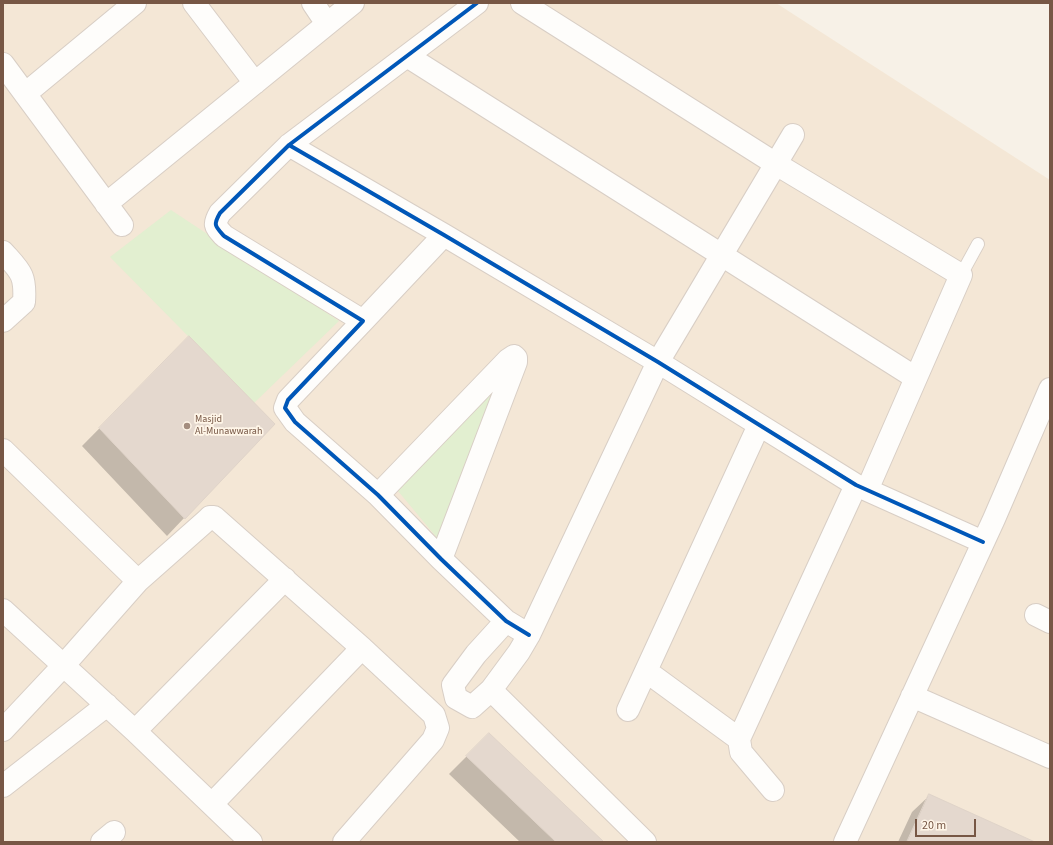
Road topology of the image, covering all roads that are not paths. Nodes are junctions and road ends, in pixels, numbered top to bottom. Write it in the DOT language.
graph roads {
  1 [pos="135,3"];
  2 [pos="194,3"];
  3 [pos="312,3"];
  4 [pos="353,3"];
  5 [pos="477,3"];
  6 [pos="522,3"];
  7 [pos="327,24"];
  8 [pos="407,56"];
  9 [pos="3,64"];
  10 [pos="255,83"];
  11 [pos="25,94"];
  12 [pos="793,134"];
  13 [pos="289,145"];
  14 [pos="776,164"];
  15 [pos="106,204"];
  16 [pos="122,226"];
  17 [pos="444,235"];
  18 [pos="978,244"];
  19 [pos="3,252"];
  20 [pos="721,256"];
  21 [pos="961,275"];
  22 [pos="3,321"];
  23 [pos="363,321"];
  24 [pos="658,362"];
  25 [pos="916,378"];
  26 [pos="1050,389"];
  27 [pos="759,425"];
  28 [pos="3,450"];
  29 [pos="862,488"];
  30 [pos="378,495"];
  31 [pos="983,542"];
  32 [pos="441,559"];
  33 [pos="285,579"];
  34 [pos="138,581"];
  35 [pos="3,610"];
  36 [pos="506,621"];
  37 [pos="529,635"];
  38 [pos="362,648"];
  39 [pos="64,666"];
  40 [pos="646,671"];
  41 [pos="491,690"];
  42 [pos="912,696"];
  43 [pos="107,705"];
  44 [pos="628,710"];
  45 [pos="3,730"];
  46 [pos="135,731"];
  47 [pos="739,739"];
  48 [pos="1050,757"];
  49 [pos="3,786"];
  50 [pos="773,790"];
  51 [pos="212,804"];
  52 [pos="251,842"];
  53 [pos="344,842"];
  54 [pos="645,842"];
  55 [pos="845,842"];
  1 -- 11 [label="street"];
  2 -- 10 [label="street"];
  3 -- 7 [label="street"];
  4 -- 7 [label="street"];
  5 -- 8 [label="street"];
  6 -- 14 [label="street"];
  7 -- 10 [label="street"];
  8 -- 13 [label="street"];
  8 -- 20 [label="street"];
  9 -- 11 [label="street"];
  10 -- 15 [label="street"];
  11 -- 15 [label="street"];
  12 -- 14 [label="street"];
  13 -- 17 [label="street"];
  13 -- 23 [label="street"];
  14 -- 20 [label="street"];
  14 -- 21 [label="street"];
  15 -- 16 [label="street"];
  17 -- 23 [label="street"];
  17 -- 24 [label="street"];
  18 -- 21 [label="lane"];
  19 -- 22 [label="street"];
  20 -- 24 [label="street"];
  20 -- 25 [label="street"];
  21 -- 25 [label="street"];
  23 -- 30 [label="street"];
  24 -- 27 [label="street"];
  24 -- 37 [label="street"];
  25 -- 29 [label="street"];
  26 -- 31 [label="street"];
  27 -- 29 [label="street"];
  27 -- 40 [label="street"];
  28 -- 34 [label="street"];
  29 -- 31 [label="street"];
  29 -- 47 [label="street"];
  30 -- 32 [label="street"];
  30 -- 32 [label="street"];
  31 -- 42 [label="street"];
  32 -- 36 [label="street"];
  33 -- 34 [label="street"];
  33 -- 38 [label="street"];
  33 -- 46 [label="street"];
  34 -- 39 [label="street"];
  35 -- 39 [label="street"];
  36 -- 37 [label="street"];
  36 -- 41 [label="street"];
  37 -- 41 [label="street"];
  38 -- 51 [label="street"];
  38 -- 53 [label="street"];
  39 -- 43 [label="street"];
  39 -- 45 [label="street"];
  40 -- 44 [label="street"];
  40 -- 47 [label="street"];
  41 -- 54 [label="street"];
  42 -- 48 [label="street"];
  42 -- 55 [label="street"];
  43 -- 46 [label="street"];
  43 -- 49 [label="street"];
  46 -- 51 [label="street"];
  47 -- 50 [label="street"];
  51 -- 52 [label="street"];
}
